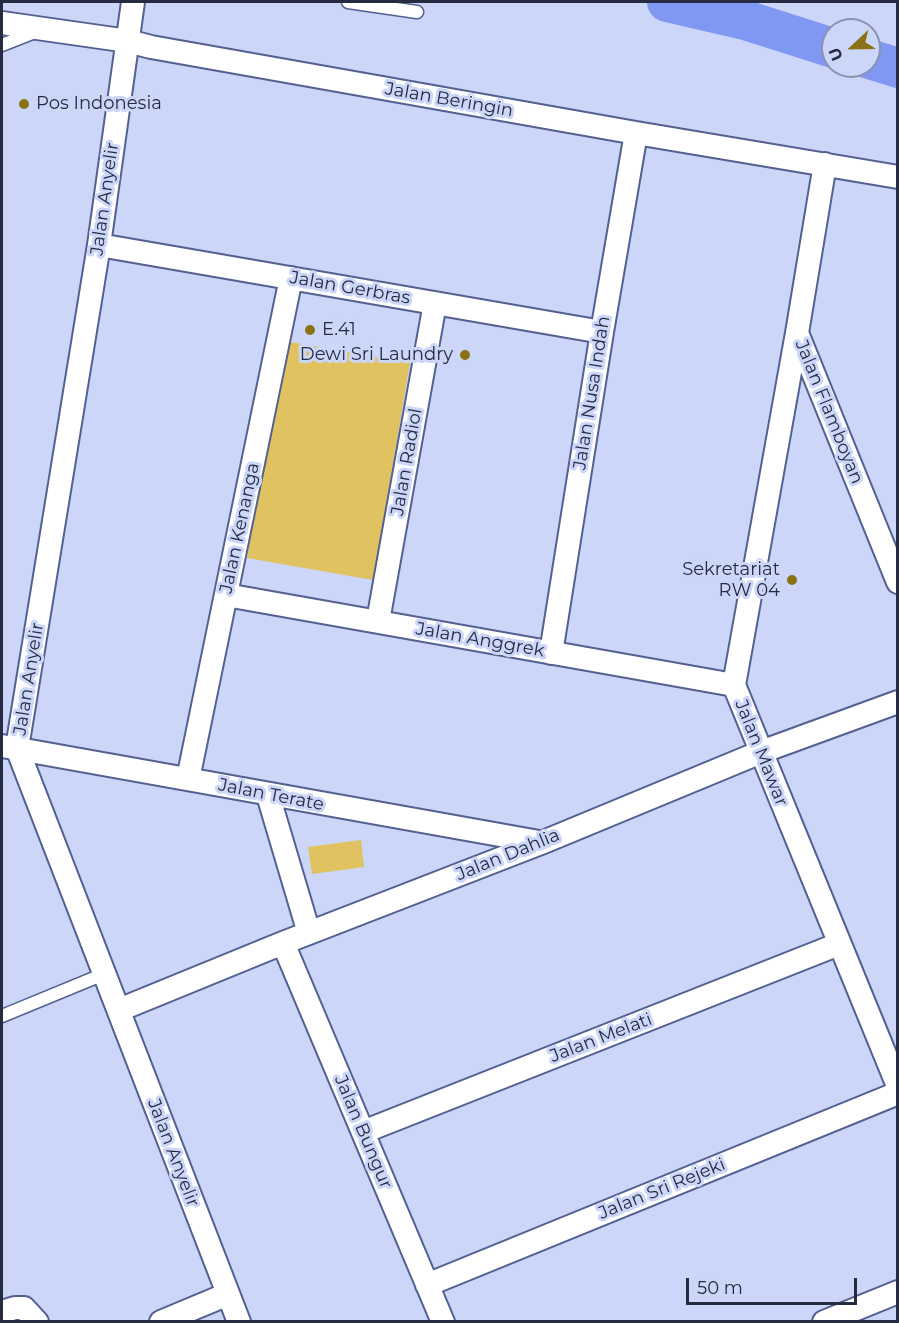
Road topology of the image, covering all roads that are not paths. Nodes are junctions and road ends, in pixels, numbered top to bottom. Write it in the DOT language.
graph roads {
  1 [pos="133,2"];
  2 [pos="348,2"];
  3 [pos="417,12"];
  4 [pos="2,22"];
  5 [pos="47,28"];
  6 [pos="128,41"];
  7 [pos="2,45"];
  8 [pos="636,133"];
  9 [pos="825,165"];
  10 [pos="897,177"];
  11 [pos="99,245"];
  12 [pos="291,278"];
  13 [pos="435,303"];
  14 [pos="602,332"];
  15 [pos="797,333"];
  16 [pos="897,582"];
  17 [pos="226,595"];
  18 [pos="378,621"];
  19 [pos="550,652"];
  20 [pos="734,685"];
  21 [pos="897,702"];
  22 [pos="9,747"];
  23 [pos="761,752"];
  24 [pos="188,779"];
  25 [pos="268,795"];
  26 [pos="541,843"];
  27 [pos="309,933"];
  28 [pos="283,943"];
  29 [pos="839,944"];
  30 [pos="104,974"];
  31 [pos="118,1010"];
  32 [pos="2,1016"];
  33 [pos="897,1086"];
  34 [pos="897,1093"];
  35 [pos="363,1132"];
  36 [pos="427,1285"];
  37 [pos="897,1292"];
  38 [pos="228,1294"];
  39 [pos="2,1312"];
  40 [pos="37,1322"];
  41 [pos="160,1322"];
  42 [pos="239,1322"];
  43 [pos="443,1322"];
  44 [pos="824,1322"];
  1 -- 6 [label="street, Jalan Anyelir"];
  2 -- 3 [label="lane"];
  4 -- 5 [label="street, Jalan Beringin"];
  5 -- 6 [label="street, Jalan Beringin"];
  5 -- 7 [label="lane"];
  6 -- 8 [label="street, Jalan Beringin"];
  6 -- 11 [label="street, Jalan Anyelir"];
  8 -- 9 [label="street, Jalan Beringin"];
  8 -- 14 [label="street, Jalan Nusa Indah"];
  9 -- 10 [label="street, Jalan Beringin"];
  9 -- 15 [label="street, Jalan Flamboyan"];
  11 -- 12 [label="street, Jalan Gerbras"];
  11 -- 22 [label="street, Jalan Anyelir"];
  12 -- 13 [label="street, Jalan Gerbras"];
  12 -- 17 [label="street, Jalan Kenanga"];
  13 -- 14 [label="street, Jalan Gerbras"];
  13 -- 18 [label="street, Jalan Radiol"];
  14 -- 19 [label="street, Jalan Nusa Indah"];
  15 -- 16 [label="street, Jalan Flamboyan"];
  15 -- 20 [label="street, Jalan Mawar"];
  17 -- 18 [label="street, Jalan Anggrek"];
  17 -- 24 [label="street, Jalan Kenanga"];
  18 -- 19 [label="street, Jalan Anggrek"];
  19 -- 20 [label="street, Jalan Anggrek"];
  20 -- 23 [label="street, Jalan Mawar"];
  21 -- 23 [label="street, Jalan Dahlia"];
  22 -- 24 [label="street, Jalan Terate"];
  22 -- 30 [label="street, Jalan Anyelir"];
  23 -- 26 [label="street, Jalan Dahlia"];
  23 -- 29 [label="street, Jalan Mawar"];
  24 -- 25 [label="street, Jalan Terate"];
  25 -- 26 [label="street, Jalan Terate"];
  25 -- 27 [label="street"];
  26 -- 27 [label="street, Jalan Dahlia"];
  27 -- 28 [label="street, Jalan Dahlia"];
  28 -- 31 [label="street, Jalan Dahlia"];
  28 -- 35 [label="street, Jalan Bungur"];
  29 -- 33 [label="street, Jalan Mawar"];
  29 -- 35 [label="street, Jalan Melati"];
  30 -- 31 [label="street, Jalan Anyelir"];
  30 -- 32 [label="lane"];
  31 -- 38 [label="street, Jalan Anyelir"];
  34 -- 36 [label="street, Jalan Sri Rejeki"];
  35 -- 36 [label="street, Jalan Bungur"];
  36 -- 43 [label="street, Jalan Bungur"];
  37 -- 44 [label="street"];
  38 -- 41 [label="street"];
  38 -- 42 [label="street, Jalan Anyelir"];
  39 -- 40 [label="street"];
}
